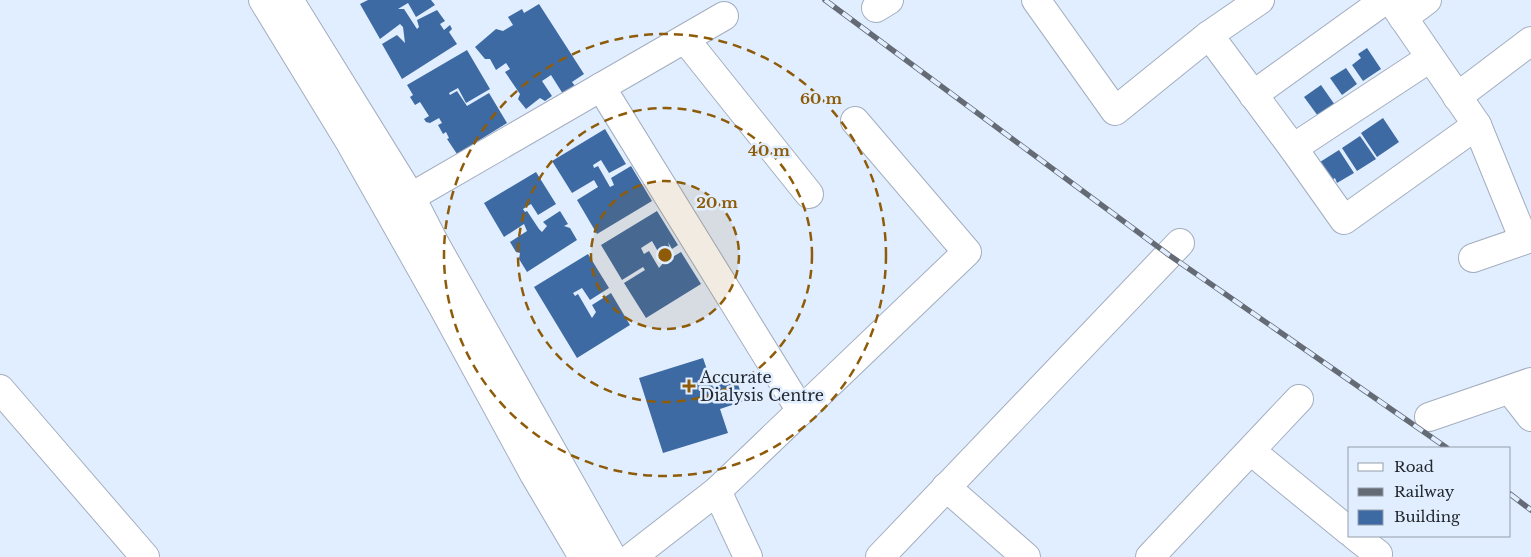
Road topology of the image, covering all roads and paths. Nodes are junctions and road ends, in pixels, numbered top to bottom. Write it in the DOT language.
graph roads {
  1 [pos="263,0"];
  2 [pos="289,0"];
  3 [pos="1036,0"];
  4 [pos="1260,0"];
  5 [pos="1427,0"];
  6 [pos="1393,6"];
  7 [pos="724,16"];
  8 [pos="1209,35"];
  9 [pos="686,39"];
  10 [pos="1531,41"];
  11 [pos="1430,58"];
  12 [pos="601,87"];
  13 [pos="1253,95"];
  14 [pos="1457,97"];
  15 [pos="855,121"];
  16 [pos="1477,125"];
  17 [pos="1293,148"];
  18 [pos="810,194"];
  19 [pos="411,197"];
  20 [pos="1527,239"];
  21 [pos="1180,243"];
  22 [pos="1473,258"];
  23 [pos="1520,386"];
  24 [pos="0,389"];
  25 [pos="1299,399"];
  26 [pos="801,410"];
  27 [pos="1428,417"];
  28 [pos="1531,417"];
  29 [pos="1250,451"];
  30 [pos="946,488"];
  31 [pos="717,491"];
  32 [pos="1348,530"];
  33 [pos="1356,537"];
  34 [pos="1378,554"];
  35 [pos="144,557"];
  36 [pos="583,557"];
  37 [pos="612,557"];
  38 [pos="632,557"];
  39 [pos="748,557"];
  40 [pos="880,557"];
  41 [pos="1026,557"];
  42 [pos="1150,557"];
  1 -- 36 [label="street"];
  2 -- 19 [label="street"];
  3 -- 8 [label="street"];
  4 -- 8 [label="street"];
  5 -- 6 [label="street"];
  6 -- 11 [label="street"];
  6 -- 13 [label="street"];
  7 -- 9 [label="street"];
  8 -- 13 [label="street"];
  9 -- 12 [label="street"];
  9 -- 18 [label="street"];
  10 -- 14 [label="street"];
  11 -- 14 [label="street"];
  11 -- 17 [label="street"];
  12 -- 19 [label="street"];
  12 -- 26 [label="street"];
  13 -- 17 [label="street"];
  14 -- 16 [label="street"];
  15 -- 26 [label="street"];
  16 -- 17 [label="street"];
  16 -- 20 [label="street"];
  19 -- 37 [label="street"];
  20 -- 22 [label="street"];
  21 -- 30 [label="street"];
  23 -- 27 [label="street"];
  23 -- 28 [label="street"];
  24 -- 35 [label="street"];
  25 -- 29 [label="street"];
  26 -- 31 [label="street"];
  29 -- 32 [label="street"];
  29 -- 42 [label="street"];
  30 -- 40 [label="street"];
  30 -- 41 [label="street"];
  31 -- 38 [label="street"];
  31 -- 39 [label="street"];
  33 -- 34 [label="street"];
}
